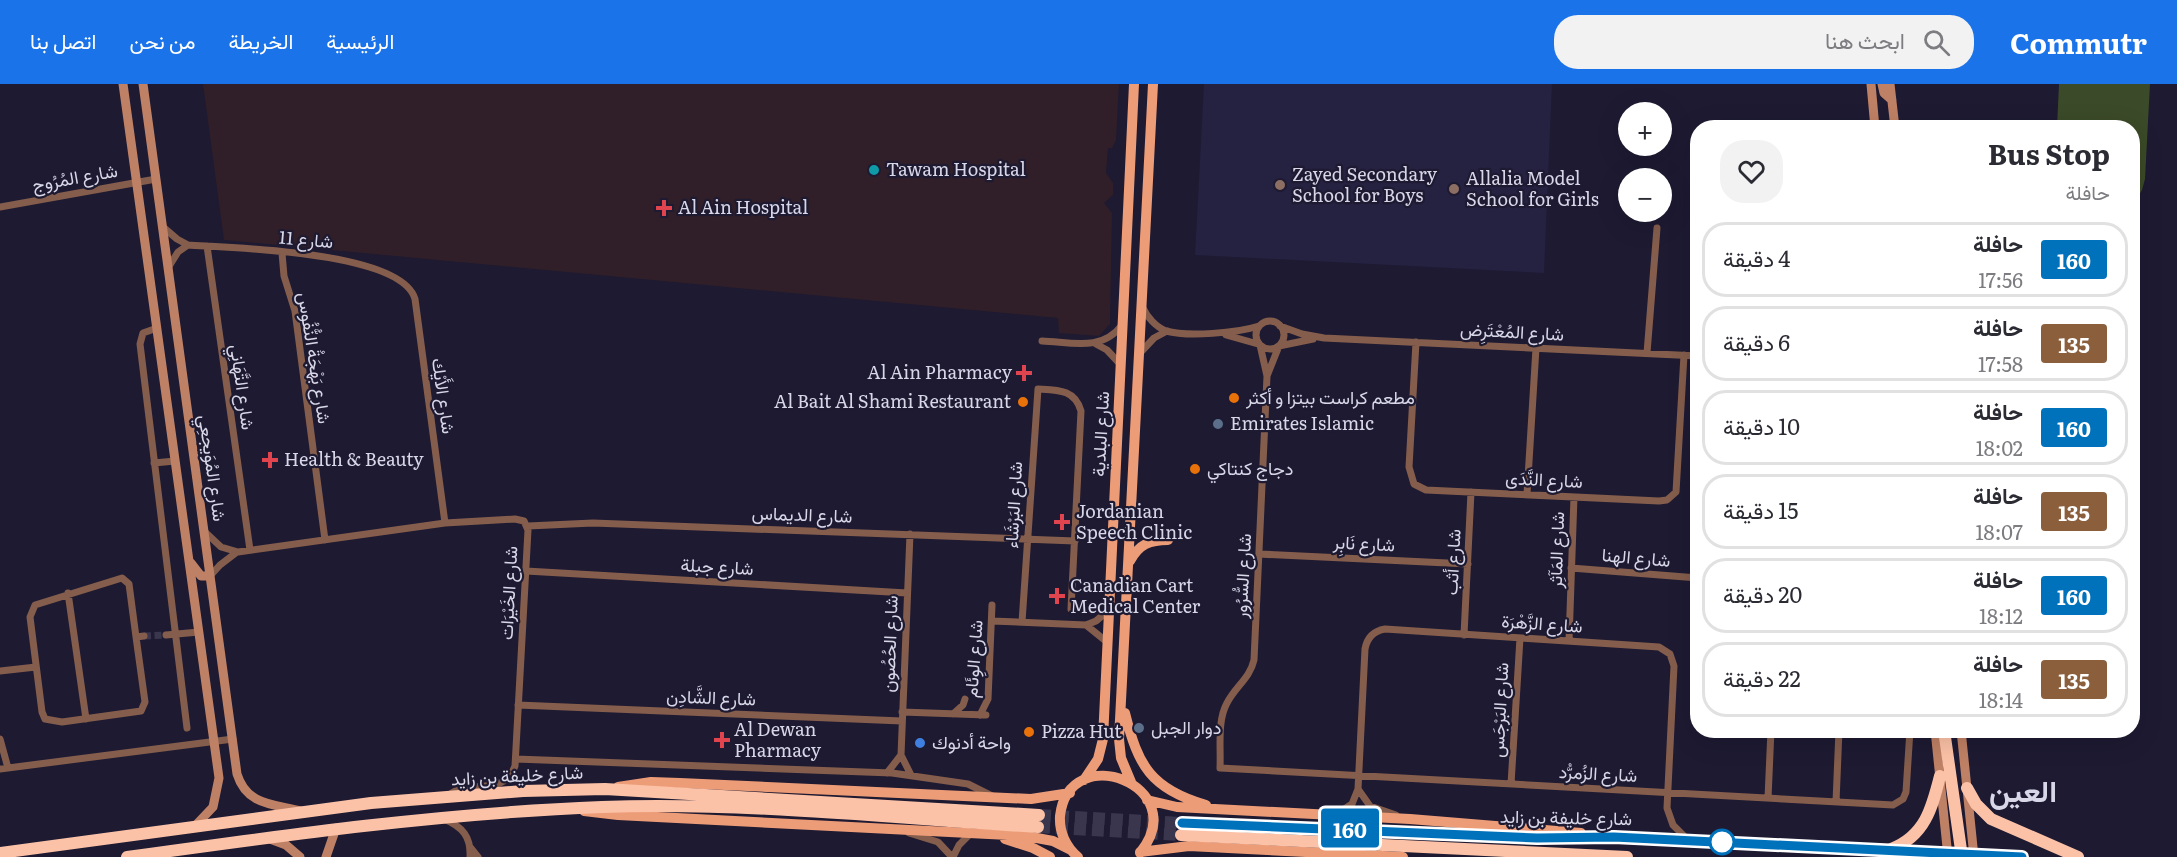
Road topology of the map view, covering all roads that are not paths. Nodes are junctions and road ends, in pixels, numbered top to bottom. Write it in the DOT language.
graph roads {
  1 [pos="123,84"];
  2 [pos="143,84"];
  3 [pos="1134,84"];
  4 [pos="1153,84"];
  5 [pos="1870,84"];
  6 [pos="1882,84"];
  7 [pos="1890,84"];
  8 [pos="1892,100"];
  9 [pos="1874,120"];
  10 [pos="1894,120"];
  11 [pos="156,179"];
  12 [pos="137,182"];
  13 [pos="0,207"];
  14 [pos="162,226"];
  15 [pos="1657,228"];
  16 [pos="188,244"];
  17 [pos="207,246"];
  18 [pos="282,253"];
  19 [pos="168,268"];
  20 [pos="398,279"];
  21 [pos="1142,306"];
  22 [pos="1123,323"];
  23 [pos="1259,326"];
  24 [pos="1280,326"];
  25 [pos="157,328"];
  26 [pos="1167,331"];
  27 [pos="1217,333"];
  28 [pos="1324,338"];
  29 [pos="1042,341"];
  30 [pos="1416,342"];
  31 [pos="1096,344"];
  32 [pos="1259,344"];
  33 [pos="1279,346"];
  34 [pos="1536,348"];
  35 [pos="1647,353"];
  36 [pos="1139,354"];
  37 [pos="1684,355"];
  38 [pos="1690,355"];
  39 [pos="1121,365"];
  40 [pos="1268,376"];
  41 [pos="176,460"];
  42 [pos="154,463"];
  43 [pos="1471,492"];
  44 [pos="1527,494"];
  45 [pos="1574,497"];
  46 [pos="444,523"];
  47 [pos="528,526"];
  48 [pos="204,531"];
  49 [pos="910,534"];
  50 [pos="1027,539"];
  51 [pos="325,540"];
  52 [pos="1168,540"];
  53 [pos="1075,541"];
  54 [pos="250,550"];
  55 [pos="238,552"];
  56 [pos="1259,554"];
  57 [pos="189,561"];
  58 [pos="1467,564"];
  59 [pos="1128,567"];
  60 [pos="1572,568"];
  61 [pos="526,571"];
  62 [pos="210,576"];
  63 [pos="1690,577"];
  64 [pos="68,593"];
  65 [pos="907,593"];
  66 [pos="992,605"];
  67 [pos="1071,609"];
  68 [pos="1109,610"];
  69 [pos="992,621"];
  70 [pos="1022,622"];
  71 [pos="1086,625"];
  72 [pos="199,632"];
  73 [pos="170,634"];
  74 [pos="1464,634"];
  75 [pos="1520,638"];
  76 [pos="1569,641"];
  77 [pos="1107,642"];
  78 [pos="36,667"];
  79 [pos="0,671"];
  80 [pos="1122,700"];
  81 [pos="518,705"];
  82 [pos="902,712"];
  83 [pos="953,714"];
  84 [pos="980,715"];
  85 [pos="86,719"];
  86 [pos="902,721"];
  87 [pos="187,728"];
  88 [pos="1771,738"];
  89 [pos="1839,738"];
  90 [pos="1909,738"];
  91 [pos="1936,738"];
  92 [pos="1945,738"];
  93 [pos="1962,738"];
  94 [pos="0,739"];
  95 [pos="233,739"];
  96 [pos="214,741"];
  97 [pos="900,755"];
  98 [pos="516,759"];
  99 [pos="4,768"];
  100 [pos="1220,768"];
  101 [pos="887,773"];
  102 [pos="911,775"];
  103 [pos="1359,775"];
  104 [pos="1940,776"];
  105 [pos="1084,780"];
  106 [pos="1131,782"];
  107 [pos="1511,783"];
  108 [pos="1967,788"];
  109 [pos="606,789"];
  110 [pos="1358,789"];
  111 [pos="1070,793"];
  112 [pos="1667,793"];
  113 [pos="446,798"];
  114 [pos="994,798"];
  115 [pos="1768,798"];
  116 [pos="1147,800"];
  117 [pos="1836,802"];
  118 [pos="575,809"];
  119 [pos="1223,809"];
  120 [pos="304,811"];
  121 [pos="1334,815"];
  122 [pos="436,817"];
  123 [pos="1410,819"];
  124 [pos="195,826"];
  125 [pos="336,828"];
  126 [pos="904,831"];
  127 [pos="970,834"];
  128 [pos="997,835"];
  129 [pos="1614,837"];
  130 [pos="261,839"];
  131 [pos="1688,840"];
  132 [pos="470,847"];
  133 [pos="1890,850"];
  134 [pos="0,853"];
  135 [pos="1075,854"];
  136 [pos="154,855"];
  137 [pos="1138,855"];
  138 [pos="1960,856"];
  139 [pos="127,857"];
  140 [pos="300,857"];
  141 [pos="326,857"];
  142 [pos="470,857"];
  143 [pos="478,857"];
  144 [pos="952,857"];
  145 [pos="1050,857"];
  146 [pos="1403,857"];
  147 [pos="1627,857"];
  148 [pos="2022,857"];
  149 [pos="2078,857"];
  1 -- 12 [label="street, شارع المُوَيجعِي"];
  2 -- 11 [label="street, شارع المُوَيجعِي"];
  3 -- 22 [label="main road, شارع البلدية"];
  4 -- 21 [label="main road, شارع البلدية"];
  5 -- 9 [label="street"];
  6 -- 8 [label="street"];
  7 -- 8 [label="street"];
  8 -- 10 [label="street"];
  11 -- 12 [label="street, شارع المُرُوج"];
  11 -- 14 [label="street, شارع المُوَيجعِي"];
  12 -- 13 [label="street, شارع المُرُوج"];
  12 -- 25 [label="street, شارع المُوَيجعِي"];
  14 -- 16 [label="street"];
  14 -- 19 [label="street, شارع المُوَيجعِي"];
  15 -- 35 [label="street"];
  16 -- 17 [label="street"];
  16 -- 19 [label="street"];
  17 -- 18 [label="street, شارع 11"];
  17 -- 54 [label="street, شارع التَّهَانِي"];
  18 -- 20 [label="street, شارع 11"];
  18 -- 51 [label="street, شارع بَهْجَةُ النُّفُوس"];
  19 -- 48 [label="street, شارع المُوَيجعِي"];
  20 -- 46 [label="street, شارع الأَيْك"];
  21 -- 26 [label="street"];
  21 -- 36 [label="main road, شارع البلدية"];
  22 -- 31 [label="street"];
  22 -- 39 [label="main road, شارع البلدية"];
  23 -- 24 [label="street"];
  23 -- 27 [label="street"];
  23 -- 32 [label="street"];
  24 -- 28 [label="street, شارع المُعْتَرِض"];
  24 -- 33 [label="street"];
  25 -- 41 [label="street, شارع المُوَيجعِي"];
  25 -- 42 [label="street"];
  26 -- 27 [label="street"];
  26 -- 36 [label="street"];
  27 -- 32 [label="street"];
  28 -- 30 [label="street, شارع المُعْتَرِض"];
  28 -- 33 [label="street, شارع المُعْتَرِض"];
  29 -- 31 [label="street"];
  30 -- 34 [label="street, شارع المُعْتَرِض"];
  30 -- 43 [label="street, شارع النَّدَى"];
  31 -- 39 [label="street"];
  32 -- 33 [label="street"];
  32 -- 40 [label="street, شارع السُّرُور"];
  33 -- 40 [label="street, شارع السُّرُور"];
  34 -- 35 [label="street, شارع المُعْتَرِض"];
  34 -- 44 [label="street"];
  35 -- 37 [label="street, شارع المُعْتَرِض"];
  36 -- 59 [label="main road, شارع البلدية"];
  37 -- 38 [label="street, شارع المُعْتَرِض"];
  37 -- 45 [label="street, شارع النَّدَى"];
  39 -- 68 [label="main road, شارع البلدية"];
  40 -- 56 [label="street, شارع السُّرُور"];
  41 -- 42 [label="street"];
  41 -- 57 [label="street, شارع المُوَيجعِي"];
  42 -- 73 [label="street"];
  43 -- 44 [label="street, شارع النَّدَى"];
  43 -- 58 [label="street, شارع أثب"];
  44 -- 45 [label="street, شارع النَّدَى"];
  45 -- 60 [label="street, شارع المَآثِر"];
  46 -- 47 [label="street, شارع الخَيْرَات"];
  46 -- 51 [label="street, شارع الخَيْرَات"];
  47 -- 49 [label="street, شارع الديماس"];
  47 -- 61 [label="street, شارع الخَيْرَات"];
  48 -- 55 [label="street"];
  48 -- 62 [label="street, شارع المُوَيجعِي"];
  49 -- 50 [label="street, شارع الديماس"];
  49 -- 65 [label="street, شارع الحُصُون"];
  50 -- 53 [label="street, شارع الديماس"];
  50 -- 53 [label="street, شارع البَرْشَاء"];
  50 -- 70 [label="street, شارع البَرْشَاء"];
  51 -- 54 [label="street, شارع الخَيْرَات"];
  52 -- 59 [label="main road"];
  53 -- 67 [label="street"];
  54 -- 55 [label="street, شارع الخَيْرَات"];
  55 -- 62 [label="street, شارع الخَيْرَات"];
  56 -- 58 [label="street, شارع نَابِر"];
  56 -- 100 [label="street, شارع السُّرُور"];
  57 -- 62 [label="street"];
  57 -- 72 [label="street, شارع المُوَيجعِي"];
  58 -- 74 [label="street, شارع أثب"];
  59 -- 80 [label="main road, شارع البلدية"];
  60 -- 63 [label="street, شارع الهنا"];
  60 -- 76 [label="street, شارع المَآثِر"];
  61 -- 65 [label="street, شارع جبلة"];
  61 -- 81 [label="street, شارع الخَيْرَات"];
  62 -- 95 [label="street, شارع المُوَيجعِي"];
  64 -- 78 [label="street"];
  64 -- 85 [label="street"];
  64 -- 85 [label="street"];
  65 -- 82 [label="street, شارع الحُصُون"];
  66 -- 69 [label="street, شارع الوِئَام"];
  68 -- 71 [label="street"];
  68 -- 77 [label="main road, شارع البلدية"];
  69 -- 70 [label="street"];
  69 -- 84 [label="street, شارع الوِئَام"];
  70 -- 71 [label="street"];
  71 -- 77 [label="street"];
  72 -- 73 [label="street"];
  72 -- 96 [label="street, شارع المُوَيجعِي"];
  73 -- 87 [label="street"];
  74 -- 75 [label="street, شارع الزَّهْرَة"];
  74 -- 103 [label="street, شارع الزَّهْرَة"];
  75 -- 76 [label="street, شارع الزَّهْرَة"];
  75 -- 107 [label="street, شارع البَرْجَس"];
  76 -- 112 [label="street, شارع الزَّهْرَة"];
  77 -- 105 [label="main road, شارع البلدية"];
  78 -- 79 [label="street"];
  78 -- 85 [label="street"];
  80 -- 106 [label="main road, شارع البلدية"];
  80 -- 119 [label="main road"];
  81 -- 86 [label="street, شارع الشَّادِن"];
  81 -- 98 [label="street, شارع الخَيْرَات"];
  82 -- 83 [label="street"];
  82 -- 86 [label="street, شارع الحُصُون"];
  83 -- 84 [label="street"];
  83 -- 84 [label="street, شارع الوِئَام"];
  86 -- 97 [label="street, شارع الحُصُون"];
  88 -- 115 [label="street"];
  89 -- 117 [label="street"];
  90 -- 117 [label="street, شارع الزُمرُّد"];
  91 -- 104 [label="street"];
  92 -- 138 [label="highway"];
  93 -- 108 [label="street"];
  94 -- 99 [label="street"];
  95 -- 96 [label="street"];
  95 -- 120 [label="street, شارع المُوَيجعِي"];
  96 -- 99 [label="street"];
  96 -- 124 [label="street, شارع المُوَيجعِي"];
  97 -- 101 [label="street"];
  97 -- 102 [label="street"];
  98 -- 101 [label="street"];
  98 -- 113 [label="street, شارع الخَيْرَات"];
  100 -- 103 [label="street, شارع الزُمرُّد"];
  101 -- 102 [label="street"];
  102 -- 114 [label="street"];
  103 -- 107 [label="street, شارع الزُمرُّد"];
  103 -- 110 [label="street, شارع الزَّهْرَة"];
  104 -- 133 [label="highway"];
  104 -- 138 [label="street"];
  105 -- 106 [label="main road"];
  105 -- 111 [label="main road, شارع البلدية"];
  106 -- 116 [label="main road"];
  107 -- 112 [label="street, شارع الزُمرُّد"];
  108 -- 138 [label="street"];
  108 -- 149 [label="highway"];
  109 -- 113 [label="highway, شارع خليفة بن زايد"];
  109 -- 114 [label="main road"];
  109 -- 118 [label="highway, شارع خليفة بن زايد"];
  110 -- 121 [label="street"];
  110 -- 123 [label="street"];
  111 -- 114 [label="main road"];
  111 -- 135 [label="main road"];
  112 -- 115 [label="street, شارع الزُمرُّد"];
  112 -- 131 [label="street, شارع الزَّهْرَة"];
  113 -- 120 [label="highway, شارع خليفة بن زايد"];
  115 -- 117 [label="street, شارع الزُمرُّد"];
  116 -- 119 [label="main road"];
  116 -- 137 [label="main road"];
  118 -- 122 [label="highway, شارع خليفة بن زايد"];
  118 -- 126 [label="main road"];
  119 -- 121 [label="main road"];
  120 -- 124 [label="highway, شارع خليفة بن زايد"];
  121 -- 123 [label="main road"];
  122 -- 125 [label="highway, شارع خليفة بن زايد"];
  122 -- 132 [label="street"];
  123 -- 129 [label="main road"];
  124 -- 134 [label="highway, شارع خليفة بن زايد"];
  125 -- 130 [label="highway, شارع خليفة بن زايد"];
  125 -- 141 [label="street"];
  126 -- 127 [label="main road"];
  126 -- 144 [label="street"];
  127 -- 128 [label="main road"];
  127 -- 144 [label="street"];
  128 -- 135 [label="main road"];
  128 -- 145 [label="main road"];
  129 -- 131 [label="highway, شارع خليفة بن زايد"];
  129 -- 147 [label="highway, شارع خليفة بن زايد"];
  130 -- 136 [label="highway, شارع خليفة بن زايد"];
  130 -- 140 [label="street"];
  131 -- 133 [label="highway, شارع خليفة بن زايد"];
  132 -- 142 [label="street"];
  132 -- 143 [label="street"];
  133 -- 138 [label="highway, شارع خليفة بن زايد"];
  136 -- 139 [label="highway, شارع خليفة بن زايد"];
  137 -- 146 [label="main road"];
  138 -- 148 [label="highway, شارع خليفة بن زايد"];
}
